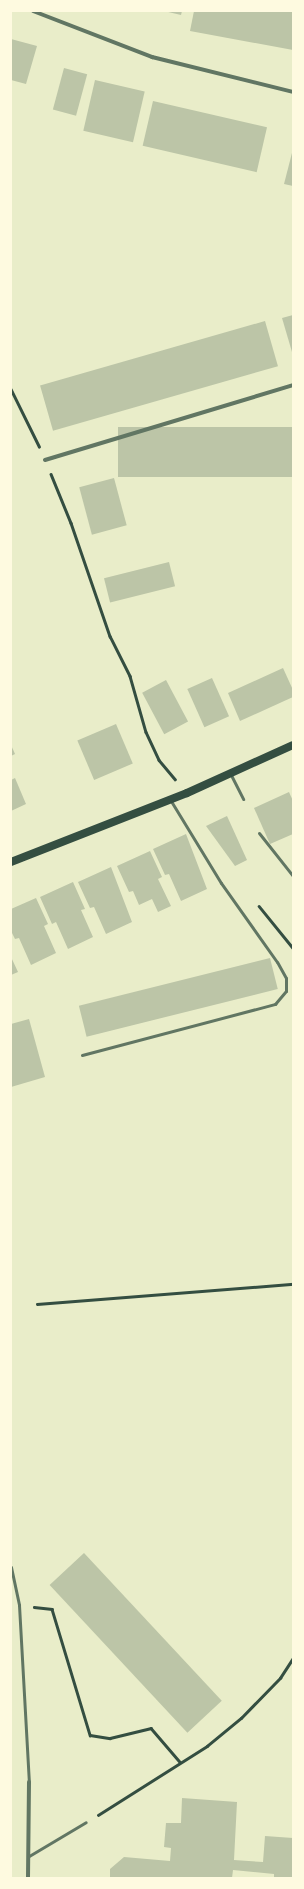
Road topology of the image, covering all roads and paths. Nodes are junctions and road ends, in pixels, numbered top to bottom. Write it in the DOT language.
graph roads {
  1 [pos="33,11"];
  2 [pos="293,92"];
  3 [pos="293,385"];
  4 [pos="11,389"];
  5 [pos="45,460"];
  6 [pos="293,745"];
  7 [pos="230,773"];
  8 [pos="187,793"];
  9 [pos="170,799"];
  10 [pos="243,799"];
  11 [pos="259,833"];
  12 [pos="11,862"];
  13 [pos="293,876"];
  14 [pos="256,902"];
  15 [pos="293,948"];
  16 [pos="82,1056"];
  17 [pos="293,1284"];
  18 [pos="37,1304"];
  19 [pos="11,1567"];
  20 [pos="19,1605"];
  21 [pos="293,1658"];
  22 [pos="180,1762"];
  23 [pos="28,1782"];
  24 [pos="86,1822"];
  25 [pos="29,1856"];
  26 [pos="28,1878"];
  1 -- 2 [label="street"];
  3 -- 5 [label="street"];
  4 -- 5 [label="path"];
  5 -- 8 [label="path"];
  6 -- 7 [label="main road"];
  7 -- 8 [label="main road"];
  7 -- 10 [label="lane"];
  8 -- 9 [label="main road"];
  9 -- 12 [label="main road"];
  9 -- 16 [label="lane"];
  11 -- 13 [label="lane"];
  14 -- 15 [label="path"];
  17 -- 18 [label="path"];
  19 -- 20 [label="lane"];
  20 -- 22 [label="path"];
  20 -- 23 [label="lane"];
  21 -- 22 [label="path"];
  22 -- 24 [label="path"];
  23 -- 25 [label="street"];
  24 -- 25 [label="lane"];
  25 -- 26 [label="street"];
}
